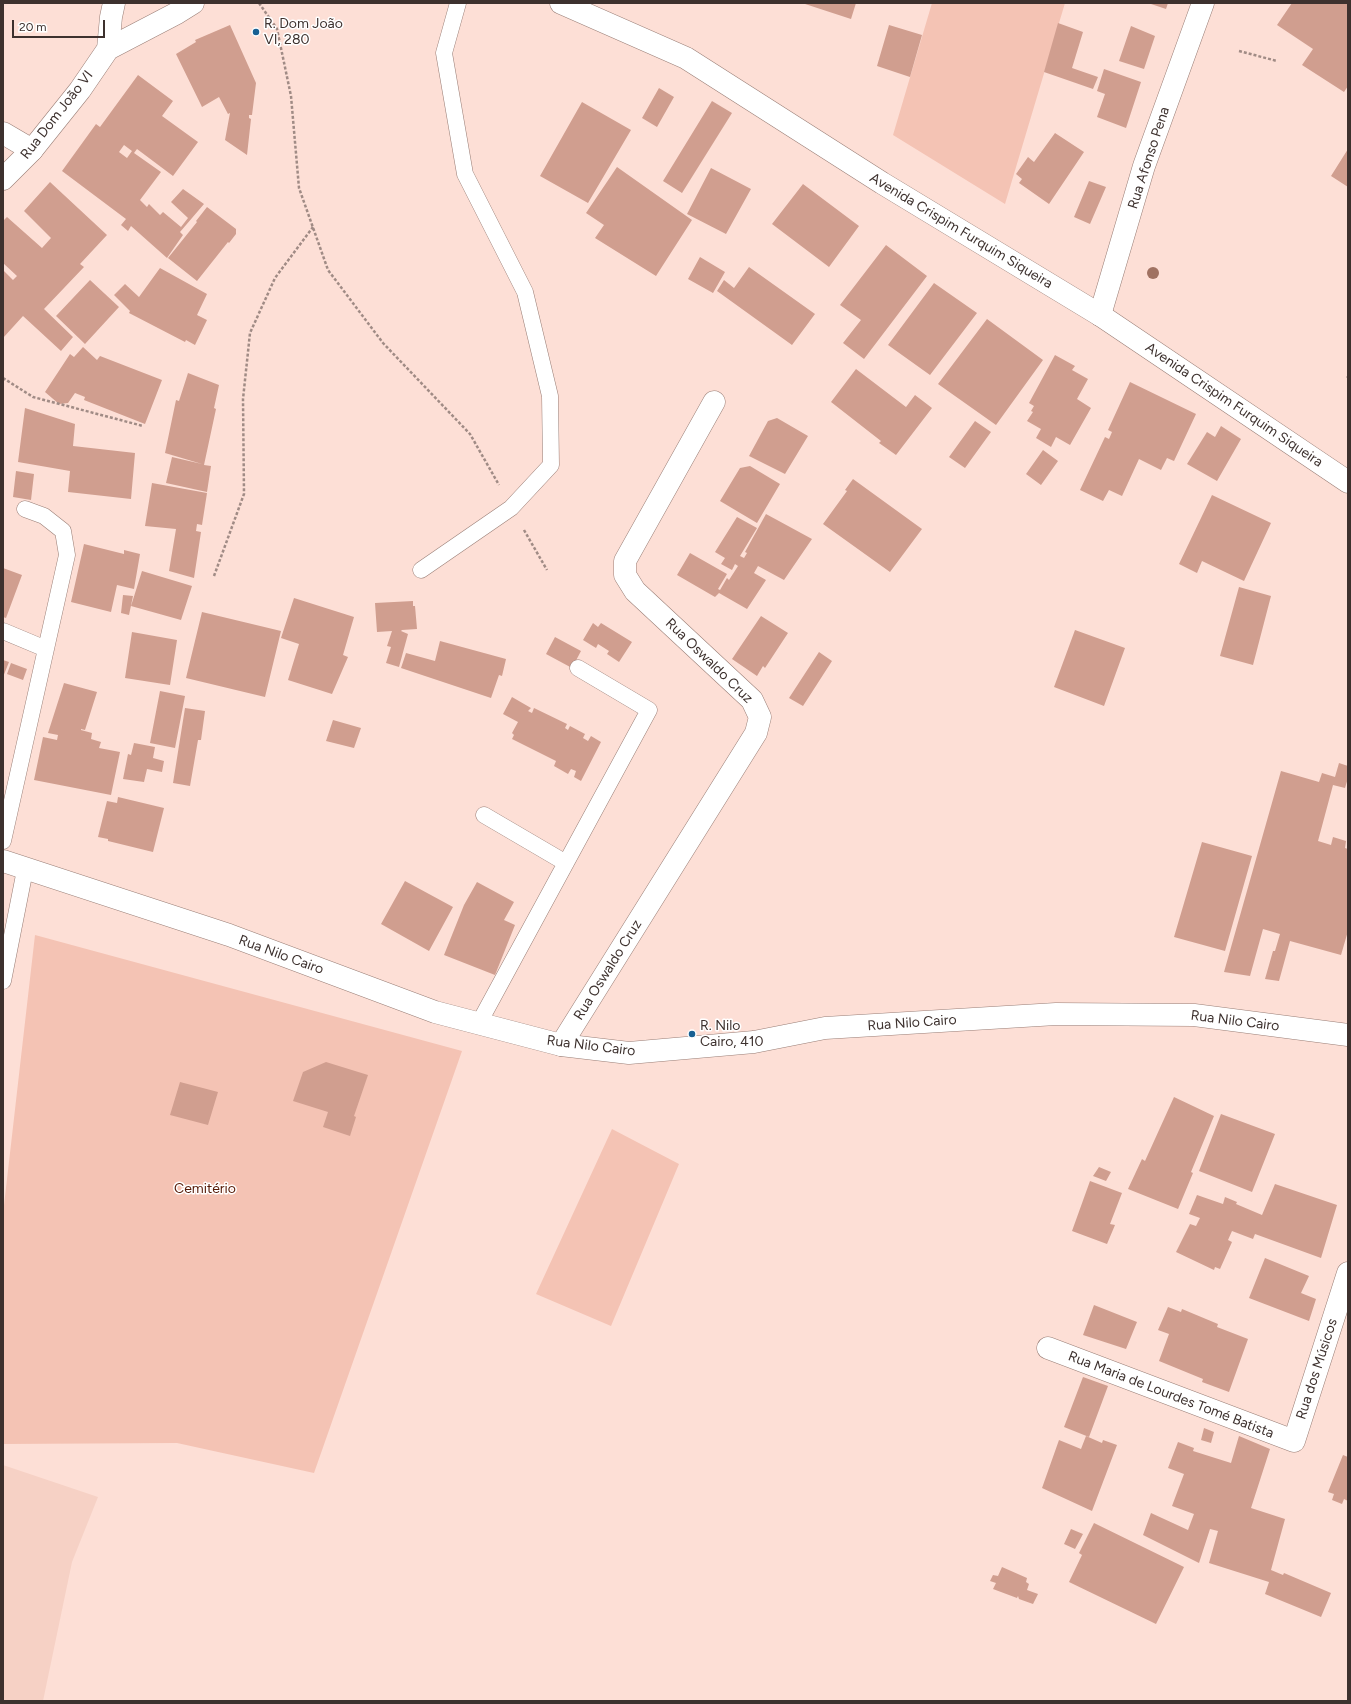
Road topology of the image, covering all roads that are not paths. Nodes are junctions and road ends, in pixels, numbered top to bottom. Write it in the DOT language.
graph roads {
  1 [pos="114,3"];
  2 [pos="193,3"];
  3 [pos="458,3"];
  4 [pos="561,3"];
  5 [pos="1203,3"];
  6 [pos="108,49"];
  7 [pos="3,133"];
  8 [pos="32,150"];
  9 [pos="3,179"];
  10 [pos="1100,315"];
  11 [pos="714,402"];
  12 [pos="1348,482"];
  13 [pos="25,509"];
  14 [pos="421,570"];
  15 [pos="3,631"];
  16 [pos="46,649"];
  17 [pos="578,668"];
  18 [pos="484,815"];
  19 [pos="3,841"];
  20 [pos="3,861"];
  21 [pos="566,863"];
  22 [pos="25,870"];
  23 [pos="3,980"];
  24 [pos="479,1023"];
  25 [pos="1348,1035"];
  26 [pos="561,1045"];
  27 [pos="1348,1274"];
  28 [pos="1048,1348"];
  29 [pos="1294,1441"];
  1 -- 6 [label="street, Rua Dom João VI"];
  2 -- 6 [label="street, Rua Dom João VI"];
  3 -- 14 [label="lane"];
  4 -- 10 [label="street, Avenida Crispim Furquim Siqueira"];
  5 -- 10 [label="street, Rua Afonso Pena"];
  6 -- 8 [label="street, Rua Dom João VI"];
  7 -- 8 [label="street"];
  8 -- 9 [label="street, Rua Dom João VI"];
  10 -- 12 [label="street, Avenida Crispim Furquim Siqueira"];
  11 -- 26 [label="street, Rua Oswaldo Cruz"];
  13 -- 16 [label="lane"];
  15 -- 16 [label="lane"];
  16 -- 19 [label="lane"];
  17 -- 21 [label="lane"];
  18 -- 21 [label="lane"];
  20 -- 22 [label="street, Rua Nilo Cairo"];
  21 -- 24 [label="lane"];
  22 -- 23 [label="lane"];
  22 -- 24 [label="street, Rua Nilo Cairo"];
  24 -- 26 [label="street, Rua Nilo Cairo"];
  25 -- 26 [label="street, Rua Nilo Cairo"];
  27 -- 29 [label="street, Rua dos Músicos"];
  28 -- 29 [label="street, Rua Maria de Lourdes Tomé Batista"];
}
